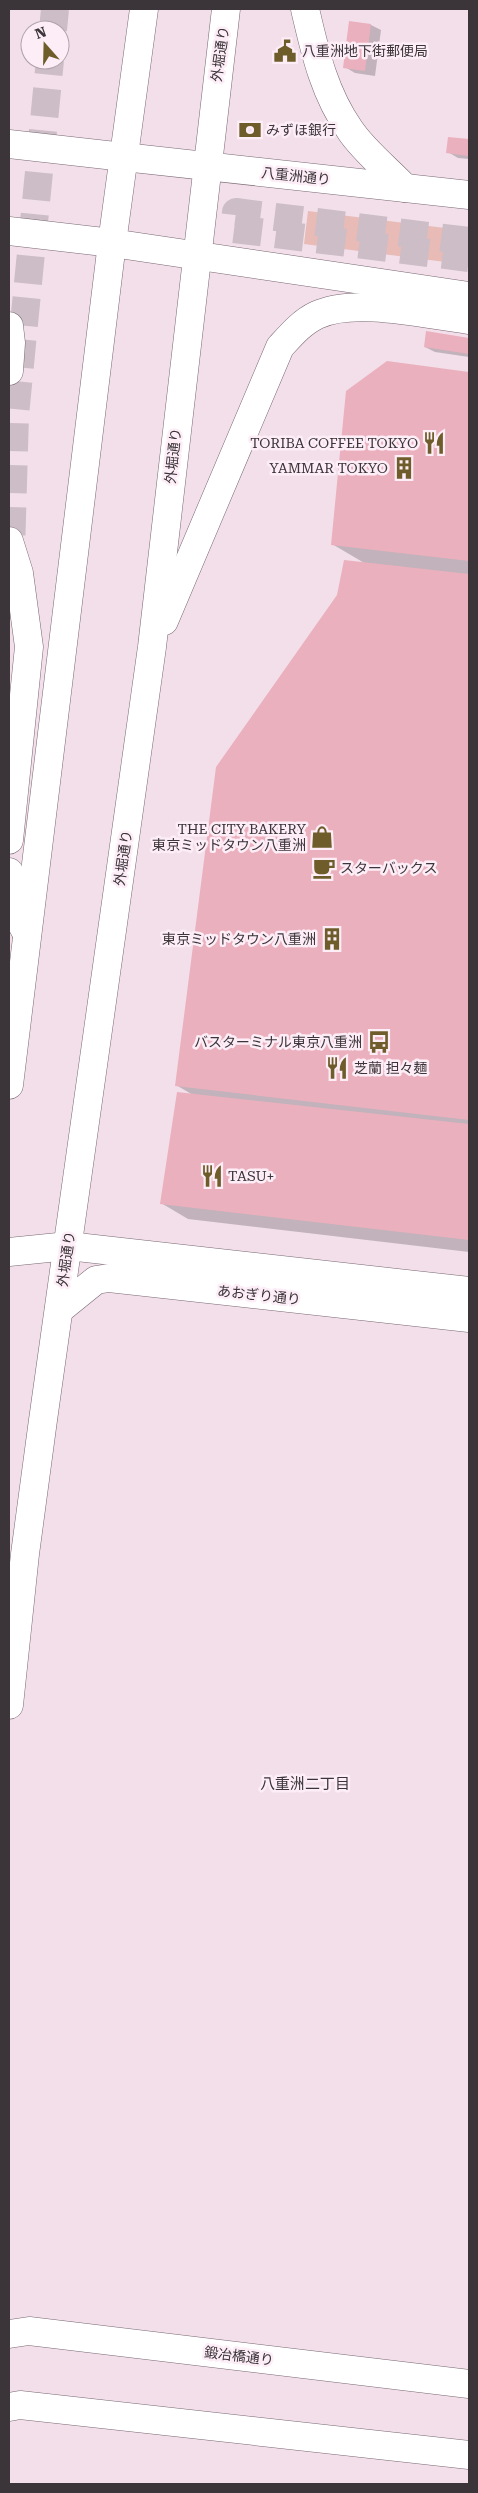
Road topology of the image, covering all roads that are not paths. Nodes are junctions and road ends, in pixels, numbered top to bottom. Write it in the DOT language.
graph roads {
  1 [pos="144,9"];
  2 [pos="226,9"];
  3 [pos="305,9"];
  4 [pos="9,144"];
  5 [pos="124,157"];
  6 [pos="208,167"];
  7 [pos="405,188"];
  8 [pos="469,195"];
  9 [pos="9,230"];
  10 [pos="112,243"];
  11 [pos="198,257"];
  12 [pos="469,296"];
  13 [pos="469,320"];
  14 [pos="9,326"];
  15 [pos="9,372"];
  16 [pos="9,541"];
  17 [pos="152,648"];
  18 [pos="9,840"];
  19 [pos="9,872"];
  20 [pos="27,934"];
  21 [pos="9,1085"];
  22 [pos="68,1246"];
  23 [pos="9,1252"];
  24 [pos="469,1291"];
  25 [pos="59,1310"];
  26 [pos="469,1318"];
  27 [pos="9,1705"];
  28 [pos="9,2334"];
  29 [pos="469,2384"];
  30 [pos="9,2407"];
  31 [pos="469,2455"];
  1 -- 5 [label="main road"];
  2 -- 6 [label="main road, 外堀通り"];
  3 -- 7 [label="main road"];
  4 -- 5 [label="main road, 八重洲通り"];
  5 -- 6 [label="main road, 八重洲通り"];
  5 -- 10 [label="main road"];
  6 -- 7 [label="main road, 八重洲通り"];
  6 -- 11 [label="main road, 外堀通り"];
  7 -- 8 [label="main road, 八重洲通り"];
  9 -- 10 [label="main road"];
  10 -- 11 [label="main road"];
  10 -- 20 [label="main road"];
  11 -- 12 [label="main road"];
  11 -- 17 [label="main road, 外堀通り"];
  13 -- 17 [label="main road"];
  14 -- 15 [label="main road"];
  16 -- 18 [label="main road"];
  17 -- 22 [label="main road, 外堀通り"];
  19 -- 20 [label="main road"];
  20 -- 21 [label="main road"];
  22 -- 23 [label="main road, あおぎり通り"];
  22 -- 24 [label="main road, あおぎり通り"];
  22 -- 25 [label="main road, 外堀通り"];
  25 -- 26 [label="main road, あおぎり通り"];
  25 -- 27 [label="main road, 外堀通り"];
  28 -- 29 [label="main road, 鍛冶橋通り"];
  30 -- 31 [label="main road"];
}
